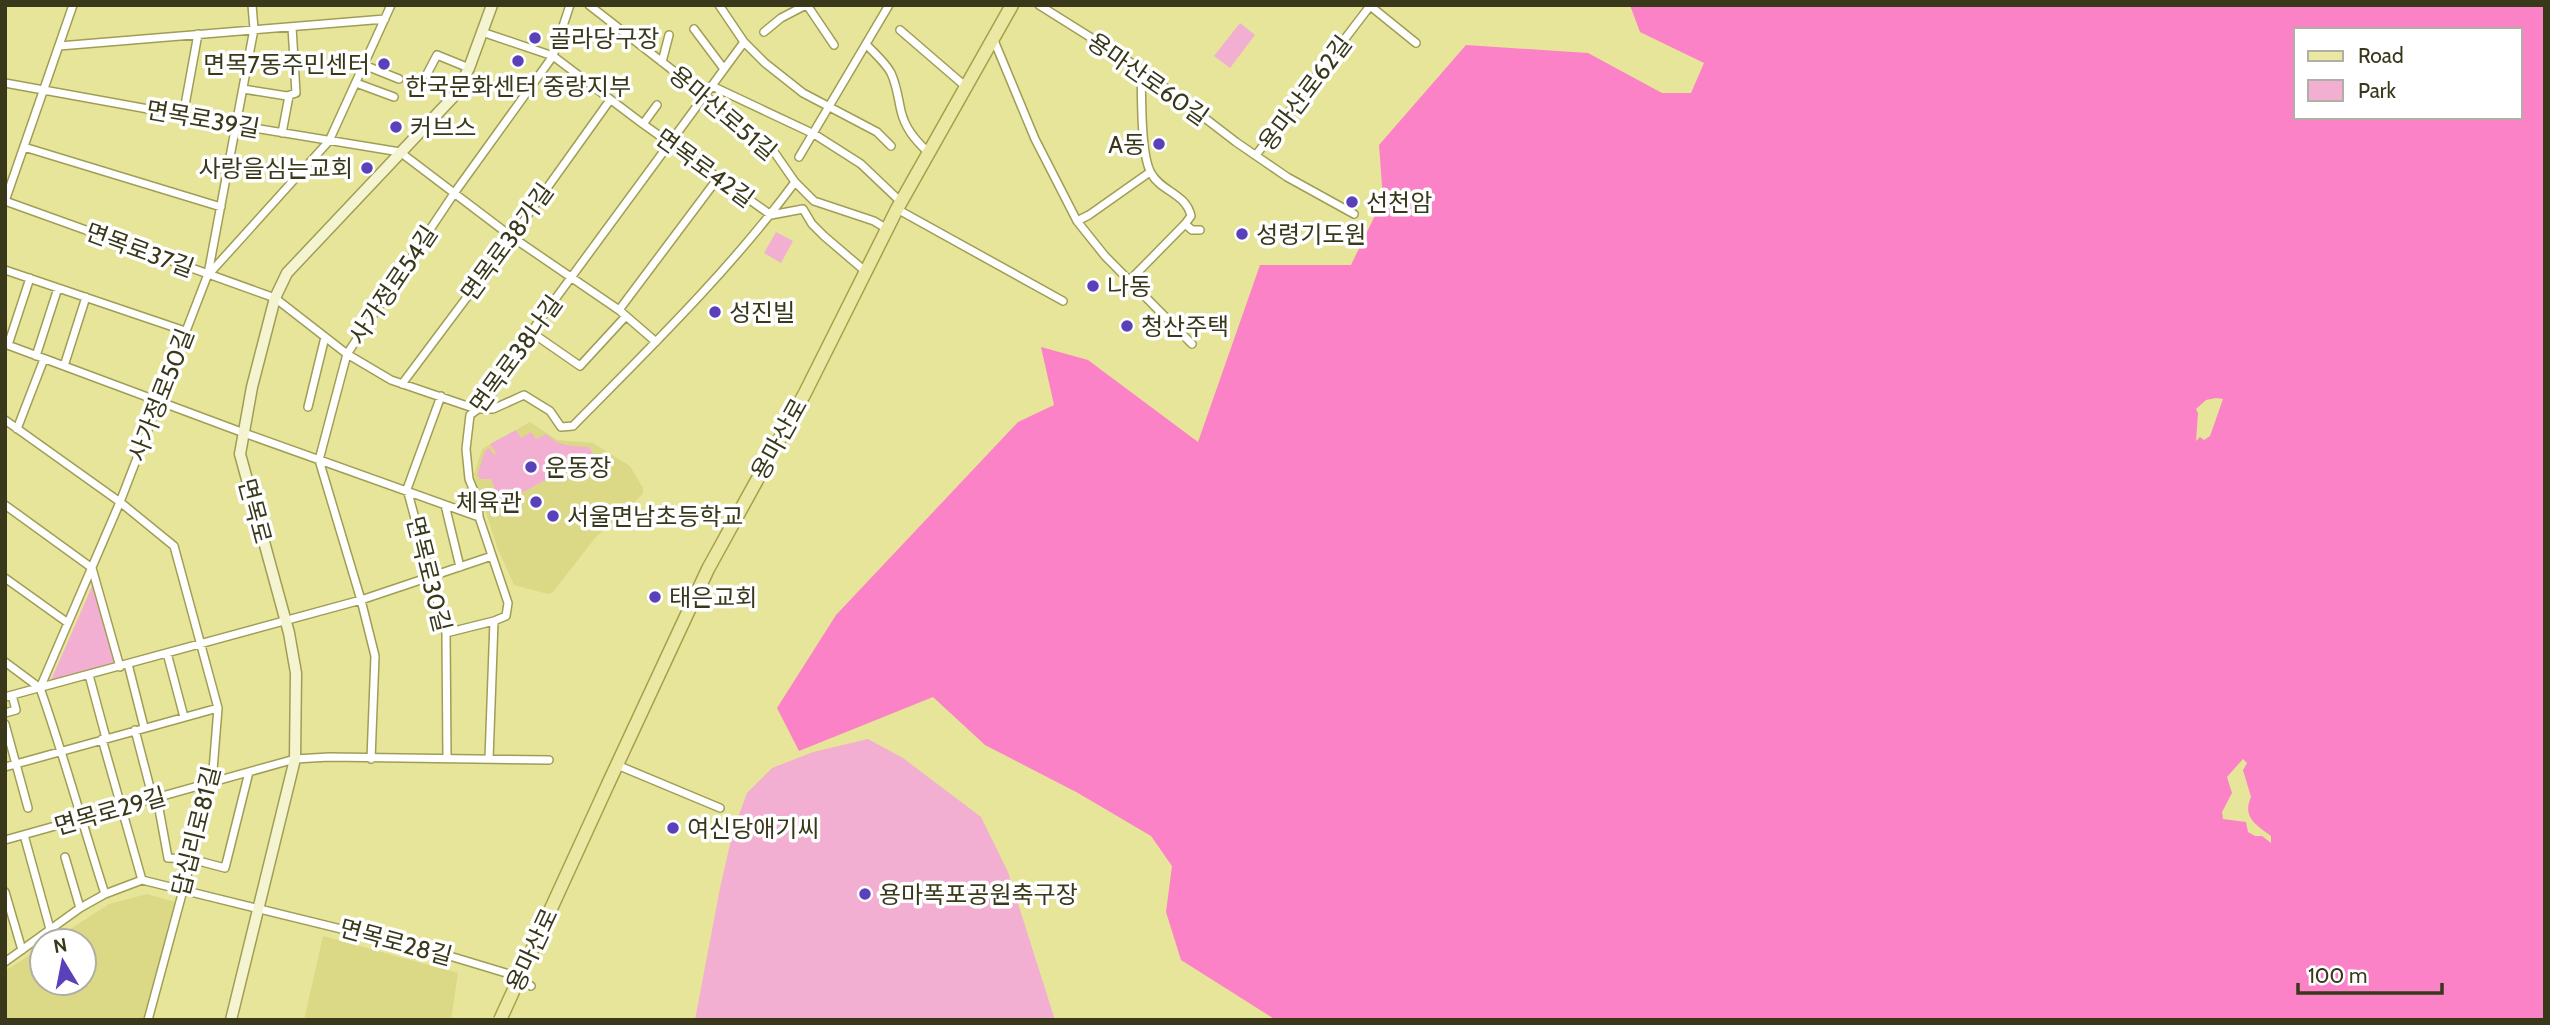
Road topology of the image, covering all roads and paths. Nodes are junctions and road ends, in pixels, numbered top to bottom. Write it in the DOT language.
graph roads {
  1 [pos="73,5"];
  2 [pos="253,5"];
  3 [pos="391,5"];
  4 [pos="492,5"];
  5 [pos="570,5"];
  6 [pos="589,5"];
  7 [pos="719,5"];
  8 [pos="806,5"];
  9 [pos="889,5"];
  10 [pos="1012,5"];
  11 [pos="1039,5"];
  12 [pos="1370,6"];
  13 [pos="385,19"];
  14 [pos="292,27"];
  15 [pos="254,29"];
  16 [pos="694,29"];
  17 [pos="900,30"];
  18 [pos="482,32"];
  19 [pos="764,32"];
  20 [pos="198,34"];
  21 [pos="668,35"];
  22 [pos="993,37"];
  23 [pos="744,41"];
  24 [pos="1416,43"];
  25 [pos="866,44"];
  26 [pos="834,45"];
  27 [pos="59,46"];
  28 [pos="553,56"];
  29 [pos="662,62"];
  30 [pos="364,65"];
  31 [pos="469,68"];
  32 [pos="724,69"];
  33 [pos="1141,69"];
  34 [pos="427,74"];
  35 [pos="399,79"];
  36 [pos="5,83"];
  37 [pos="356,83"];
  38 [pos="712,86"];
  39 [pos="965,86"];
  40 [pos="243,89"];
  41 [pos="44,90"];
  42 [pos="705,95"];
  43 [pos="289,96"];
  44 [pos="394,97"];
  45 [pos="610,100"];
  46 [pos="657,105"];
  47 [pos="831,106"];
  48 [pos="183,116"];
  49 [pos="643,124"];
  50 [pos="236,125"];
  51 [pos="282,133"];
  52 [pos="814,134"];
  53 [pos="329,141"];
  54 [pos="668,142"];
  55 [pos="891,146"];
  56 [pos="23,147"];
  57 [pos="400,152"];
  58 [pos="928,152"];
  59 [pos="1256,155"];
  60 [pos="799,157"];
  61 [pos="1150,172"];
  62 [pos="718,178"];
  63 [pos="795,182"];
  64 [pos="455,192"];
  65 [pos="5,201"];
  66 [pos="899,205"];
  67 [pos="220,208"];
  68 [pos="1354,214"];
  69 [pos="771,215"];
  70 [pos="1077,221"];
  71 [pos="1185,225"];
  72 [pos="887,229"];
  73 [pos="1200,230"];
  74 [pos="512,237"];
  75 [pos="5,270"];
  76 [pos="865,271"];
  77 [pos="208,274"];
  78 [pos="30,278"];
  79 [pos="571,279"];
  80 [pos="1130,280"];
  81 [pos="58,288"];
  82 [pos="86,297"];
  83 [pos="275,298"];
  84 [pos="1063,302"];
  85 [pos="619,310"];
  86 [pos="626,316"];
  87 [pos="185,331"];
  88 [pos="531,332"];
  89 [pos="325,337"];
  90 [pos="656,342"];
  91 [pos="7,344"];
  92 [pos="1192,344"];
  93 [pos="347,354"];
  94 [pos="40,358"];
  95 [pos="64,366"];
  96 [pos="402,384"];
  97 [pos="441,396"];
  98 [pos="160,401"];
  99 [pos="308,407"];
  100 [pos="476,409"];
  101 [pos="5,420"];
  102 [pos="17,429"];
  103 [pos="243,433"];
  104 [pos="319,460"];
  105 [pos="407,489"];
  106 [pos="120,502"];
  107 [pos="5,505"];
  108 [pos="445,505"];
  109 [pos="479,517"];
  110 [pos="492,556"];
  111 [pos="460,567"];
  112 [pos="92,568"];
  113 [pos="429,576"];
  114 [pos="5,578"];
  115 [pos="361,600"];
  116 [pos="286,621"];
  117 [pos="494,621"];
  118 [pos="68,623"];
  119 [pos="446,633"];
  120 [pos="201,644"];
  121 [pos="167,653"];
  122 [pos="5,662"];
  123 [pos="124,665"];
  124 [pos="89,675"];
  125 [pos="40,688"];
  126 [pos="9,696"];
  127 [pos="218,708"];
  128 [pos="5,713"];
  129 [pos="184,717"];
  130 [pos="5,724"];
  131 [pos="144,727"];
  132 [pos="135,730"];
  133 [pos="104,738"];
  134 [pos="63,751"];
  135 [pos="447,758"];
  136 [pos="295,759"];
  137 [pos="371,760"];
  138 [pos="489,760"];
  139 [pos="549,760"];
  140 [pos="16,764"];
  141 [pos="617,765"];
  142 [pos="5,767"];
  143 [pos="249,772"];
  144 [pos="212,783"];
  145 [pos="155,799"];
  146 [pos="28,808"];
  147 [pos="121,808"];
  148 [pos="720,808"];
  149 [pos="81,819"];
  150 [pos="24,835"];
  151 [pos="5,840"];
  152 [pos="65,857"];
  153 [pos="191,859"];
  154 [pos="142,880"];
  155 [pos="182,890"];
  156 [pos="5,892"];
  157 [pos="105,894"];
  158 [pos="80,908"];
  159 [pos="258,908"];
  160 [pos="49,927"];
  161 [pos="53,927"];
  162 [pos="28,946"];
  163 [pos="22,950"];
  164 [pos="5,962"];
  165 [pos="531,986"];
  166 [pos="148,1020"];
  167 [pos="231,1020"];
  168 [pos="500,1020"];
  1 -- 27 [label="street"];
  2 -- 15 [label="street, 사가정로50길"];
  3 -- 13 [label="street"];
  4 -- 18 [label="street, 면목로"];
  5 -- 28 [label="street, 사가정로54길"];
  6 -- 29 [label="street, 용마산로51길"];
  7 -- 23 [label="street"];
  8 -- 19 [label="street"];
  8 -- 26 [label="street"];
  9 -- 25 [label="street"];
  10 -- 22 [label="main road, 용마산로"];
  11 -- 33 [label="street, 용마산로60길"];
  12 -- 24 [label="street"];
  12 -- 59 [label="street, 용마산로62길"];
  13 -- 14 [label="street"];
  13 -- 30 [label="street"];
  14 -- 15 [label="street"];
  14 -- 43 [label="street"];
  15 -- 20 [label="street"];
  15 -- 40 [label="street, 사가정로50길"];
  16 -- 32 [label="street"];
  17 -- 39 [label="street"];
  18 -- 28 [label="street, 면목로42길"];
  18 -- 31 [label="street, 면목로"];
  20 -- 27 [label="street"];
  20 -- 48 [label="street"];
  21 -- 29 [label="street, 용마산로51길"];
  22 -- 39 [label="main road, 용마산로"];
  22 -- 70 [label="street"];
  23 -- 32 [label="street, 면목로38나길"];
  23 -- 47 [label="street"];
  25 -- 47 [label="street"];
  25 -- 58 [label="street"];
  27 -- 41 [label="street"];
  28 -- 45 [label="street, 면목로42길"];
  28 -- 64 [label="street, 사가정로54길"];
  29 -- 42 [label="street, 용마산로51길"];
  30 -- 35 [label="street"];
  30 -- 37 [label="street"];
  31 -- 34 [label="street"];
  31 -- 57 [label="street, 면목로"];
  32 -- 38 [label="street, 면목로38나길"];
  33 -- 59 [label="street, 용마산로60길"];
  33 -- 61 [label="street"];
  36 -- 41 [label="street, 면목로39길"];
  37 -- 44 [label="street"];
  37 -- 53 [label="street"];
  38 -- 42 [label="street, 면목로38나길"];
  38 -- 52 [label="street"];
  39 -- 58 [label="main road, 용마산로"];
  40 -- 43 [label="street"];
  40 -- 50 [label="street, 사가정로50길"];
  41 -- 48 [label="street, 면목로39길"];
  41 -- 56 [label="street"];
  42 -- 54 [label="street, 면목로38나길"];
  42 -- 63 [label="street, 용마산로51길"];
  43 -- 51 [label="street"];
  45 -- 49 [label="street, 면목로42길"];
  45 -- 74 [label="street, 면목로38가길"];
  46 -- 49 [label="street, 면목로42길"];
  47 -- 52 [label="street"];
  47 -- 55 [label="street"];
  48 -- 50 [label="street, 면목로39길"];
  49 -- 54 [label="street, 면목로42길"];
  50 -- 51 [label="street, 면목로39길"];
  50 -- 67 [label="street, 사가정로50길"];
  51 -- 53 [label="street, 면목로39길"];
  52 -- 60 [label="street"];
  52 -- 66 [label="street"];
  53 -- 57 [label="street, 면목로39길"];
  53 -- 77 [label="street"];
  54 -- 62 [label="street, 면목로42길"];
  54 -- 79 [label="street, 면목로38나길"];
  56 -- 65 [label="street"];
  56 -- 67 [label="street"];
  57 -- 64 [label="street"];
  57 -- 83 [label="street, 면목로"];
  58 -- 66 [label="main road, 용마산로"];
  59 -- 68 [label="street, 용마산로62길"];
  61 -- 70 [label="street"];
  61 -- 71 [label="street"];
  62 -- 69 [label="street, 면목로42길"];
  62 -- 85 [label="street"];
  63 -- 69 [label="street"];
  63 -- 72 [label="street, 용마산로51길"];
  64 -- 74 [label="street"];
  64 -- 93 [label="street, 사가정로54길"];
  65 -- 77 [label="street, 면목로37길"];
  66 -- 72 [label="main road, 용마산로"];
  66 -- 84 [label="street"];
  67 -- 77 [label="street, 사가정로50길"];
  69 -- 76 [label="street, 면목로42길"];
  69 -- 90 [label="street"];
  70 -- 80 [label="street"];
  71 -- 73 [label="street"];
  71 -- 80 [label="street"];
  72 -- 76 [label="main road, 용마산로"];
  74 -- 79 [label="street"];
  74 -- 96 [label="street, 면목로38가길"];
  75 -- 78 [label="street"];
  76 -- 141 [label="main road, 용마산로"];
  77 -- 83 [label="street, 면목로37길"];
  77 -- 87 [label="street, 사가정로50길"];
  78 -- 81 [label="street"];
  78 -- 91 [label="street"];
  79 -- 85 [label="street"];
  79 -- 88 [label="street, 면목로38나길"];
  80 -- 92 [label="street"];
  81 -- 82 [label="street"];
  81 -- 94 [label="street"];
  82 -- 87 [label="street"];
  82 -- 95 [label="street"];
  83 -- 89 [label="street, 면목로37길"];
  83 -- 103 [label="street, 면목로"];
  85 -- 86 [label="street"];
  86 -- 88 [label="street"];
  86 -- 90 [label="street"];
  87 -- 98 [label="street, 사가정로50길"];
  88 -- 100 [label="street, 면목로38나길"];
  89 -- 93 [label="street, 면목로37길"];
  89 -- 99 [label="street"];
  90 -- 100 [label="street"];
  91 -- 94 [label="street"];
  93 -- 96 [label="street, 면목로37길"];
  93 -- 104 [label="street, 사가정로54길"];
  94 -- 95 [label="street"];
  94 -- 102 [label="street"];
  95 -- 98 [label="street"];
  96 -- 97 [label="street, 면목로37길"];
  97 -- 100 [label="street, 면목로37길"];
  97 -- 105 [label="street, 면목로30길"];
  98 -- 103 [label="street"];
  98 -- 106 [label="street, 사가정로50길"];
  100 -- 109 [label="street, 면목로38나길"];
  101 -- 102 [label="street, 답십리로81길"];
  102 -- 106 [label="street, 답십리로81길"];
  103 -- 104 [label="street"];
  103 -- 116 [label="street, 면목로"];
  104 -- 105 [label="street"];
  104 -- 115 [label="street"];
  105 -- 108 [label="street"];
  105 -- 113 [label="street, 면목로30길"];
  106 -- 112 [label="street, 사가정로50길"];
  106 -- 120 [label="street, 답십리로81길"];
  107 -- 112 [label="street"];
  108 -- 109 [label="street"];
  108 -- 111 [label="street"];
  109 -- 110 [label="street, 면목로38나길"];
  110 -- 111 [label="street"];
  110 -- 117 [label="street, 면목로38나길"];
  111 -- 113 [label="street"];
  112 -- 118 [label="street, 사가정로50길"];
  112 -- 123 [label="street"];
  113 -- 115 [label="street"];
  113 -- 119 [label="street, 면목로30길"];
  114 -- 118 [label="street"];
  115 -- 116 [label="street"];
  115 -- 137 [label="street"];
  116 -- 120 [label="street"];
  116 -- 136 [label="street, 면목로"];
  117 -- 119 [label="street"];
  117 -- 138 [label="street, 면목로38나길"];
  118 -- 125 [label="street, 사가정로50길"];
  119 -- 135 [label="street, 면목로30길"];
  120 -- 121 [label="street"];
  120 -- 127 [label="street, 답십리로81길"];
  121 -- 123 [label="street"];
  121 -- 129 [label="street"];
  122 -- 125 [label="street"];
  123 -- 124 [label="street"];
  123 -- 131 [label="street"];
  124 -- 125 [label="street"];
  124 -- 133 [label="street"];
  125 -- 126 [label="street"];
  125 -- 134 [label="street"];
  126 -- 128 [label="street"];
  127 -- 129 [label="street"];
  127 -- 144 [label="street, 답십리로81길"];
  129 -- 131 [label="street"];
  130 -- 140 [label="street"];
  131 -- 132 [label="street"];
  132 -- 133 [label="street"];
  132 -- 145 [label="street"];
  133 -- 134 [label="street"];
  133 -- 147 [label="street"];
  134 -- 140 [label="street"];
  134 -- 149 [label="street"];
  135 -- 137 [label="street"];
  135 -- 138 [label="street"];
  136 -- 137 [label="street"];
  136 -- 143 [label="street, 면목로29길"];
  136 -- 159 [label="street, 면목로"];
  138 -- 139 [label="street"];
  140 -- 142 [label="street"];
  140 -- 146 [label="street"];
  141 -- 148 [label="street"];
  141 -- 168 [label="main road, 용마산로, bridge"];
  143 -- 144 [label="street, 면목로29길"];
  143 -- 153 [label="street"];
  144 -- 145 [label="street, 면목로29길"];
  144 -- 153 [label="street, 답십리로81길"];
  145 -- 147 [label="street, 면목로29길"];
  145 -- 153 [label="street"];
  147 -- 149 [label="street, 면목로29길"];
  147 -- 154 [label="street"];
  149 -- 150 [label="street, 면목로29길"];
  149 -- 157 [label="street"];
  150 -- 151 [label="street, 면목로29길"];
  150 -- 160 [label="street"];
  152 -- 158 [label="street"];
  153 -- 155 [label="street, 답십리로81길"];
  154 -- 155 [label="street, 면목로28길"];
  154 -- 157 [label="street"];
  155 -- 159 [label="street, 면목로28길"];
  155 -- 166 [label="street, 답십리로81길"];
  156 -- 163 [label="street"];
  157 -- 158 [label="street"];
  158 -- 161 [label="street"];
  159 -- 165 [label="street, 면목로28길"];
  159 -- 167 [label="street, 면목로"];
  162 -- 163 [label="street"];
  163 -- 164 [label="street"];
}
